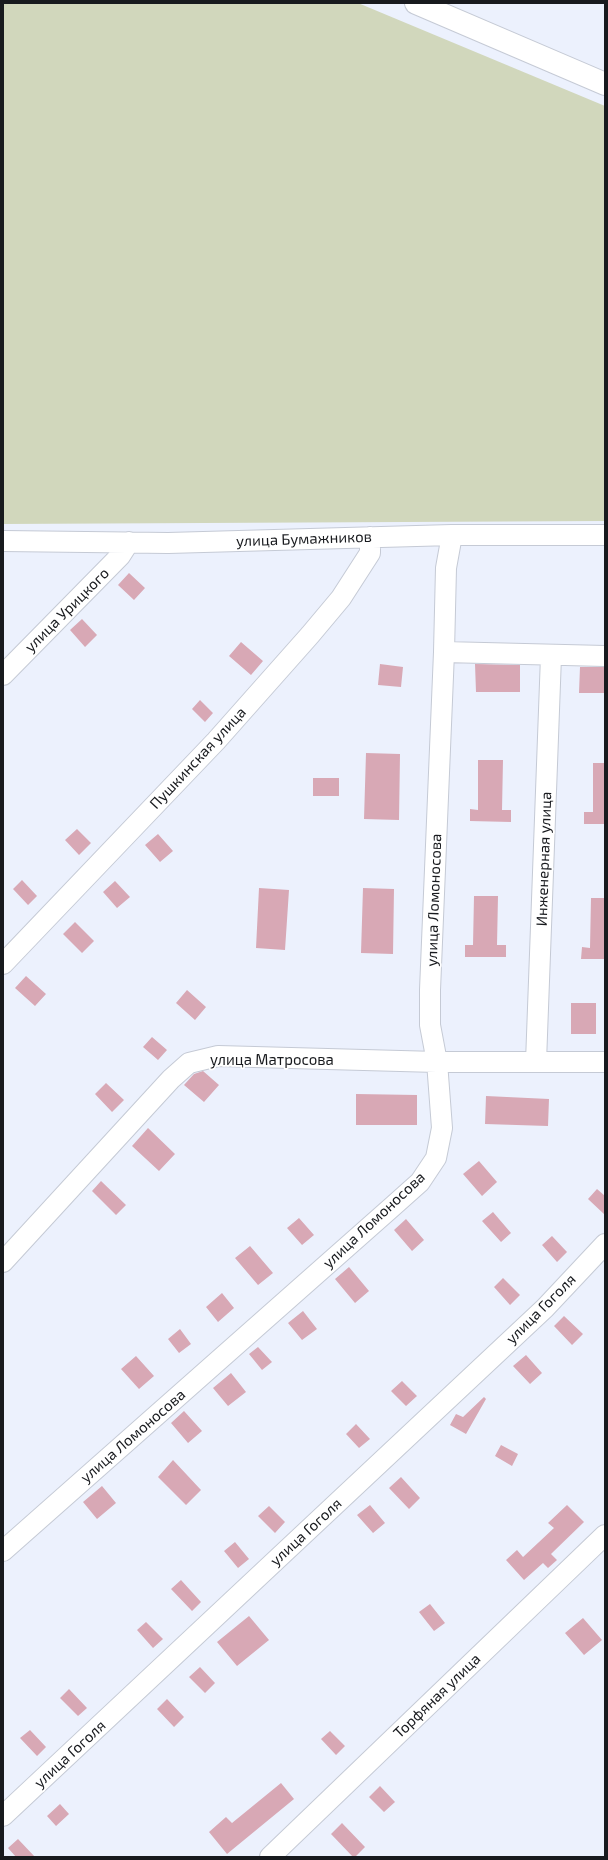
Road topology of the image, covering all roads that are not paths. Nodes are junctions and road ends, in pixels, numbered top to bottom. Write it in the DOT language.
graph roads {
  1 [pos="416,3"];
  2 [pos="605,84"];
  3 [pos="452,534"];
  4 [pos="605,535"];
  5 [pos="370,537"];
  6 [pos="3,541"];
  7 [pos="128,542"];
  8 [pos="444,652"];
  9 [pos="551,656"];
  10 [pos="605,656"];
  11 [pos="3,675"];
  12 [pos="3,964"];
  13 [pos="437,1062"];
  14 [pos="536,1062"];
  15 [pos="605,1062"];
  16 [pos="605,1244"];
  17 [pos="3,1262"];
  18 [pos="605,1535"];
  19 [pos="3,1551"];
  20 [pos="3,1816"];
  21 [pos="270,1857"];
  1 -- 2 [label="main road"];
  3 -- 4 [label="street, улица Бумажников"];
  3 -- 5 [label="street, улица Бумажников"];
  3 -- 8 [label="street, улица Ломоносова"];
  5 -- 7 [label="street, улица Бумажников"];
  5 -- 12 [label="street, Пушкинская улица"];
  6 -- 7 [label="street, улица Бумажников"];
  7 -- 11 [label="street, улица Урицкого"];
  8 -- 9 [label="street"];
  8 -- 13 [label="street, улица Ломоносова"];
  9 -- 10 [label="street"];
  9 -- 14 [label="street, Инженерная улица"];
  13 -- 14 [label="street, улица Матросова"];
  13 -- 17 [label="street, улица Матросова"];
  13 -- 19 [label="street, улица Ломоносова"];
  14 -- 15 [label="street, улица Матросова"];
  16 -- 20 [label="street, улица Гоголя"];
  18 -- 21 [label="street, Торфяная улица"];
}
